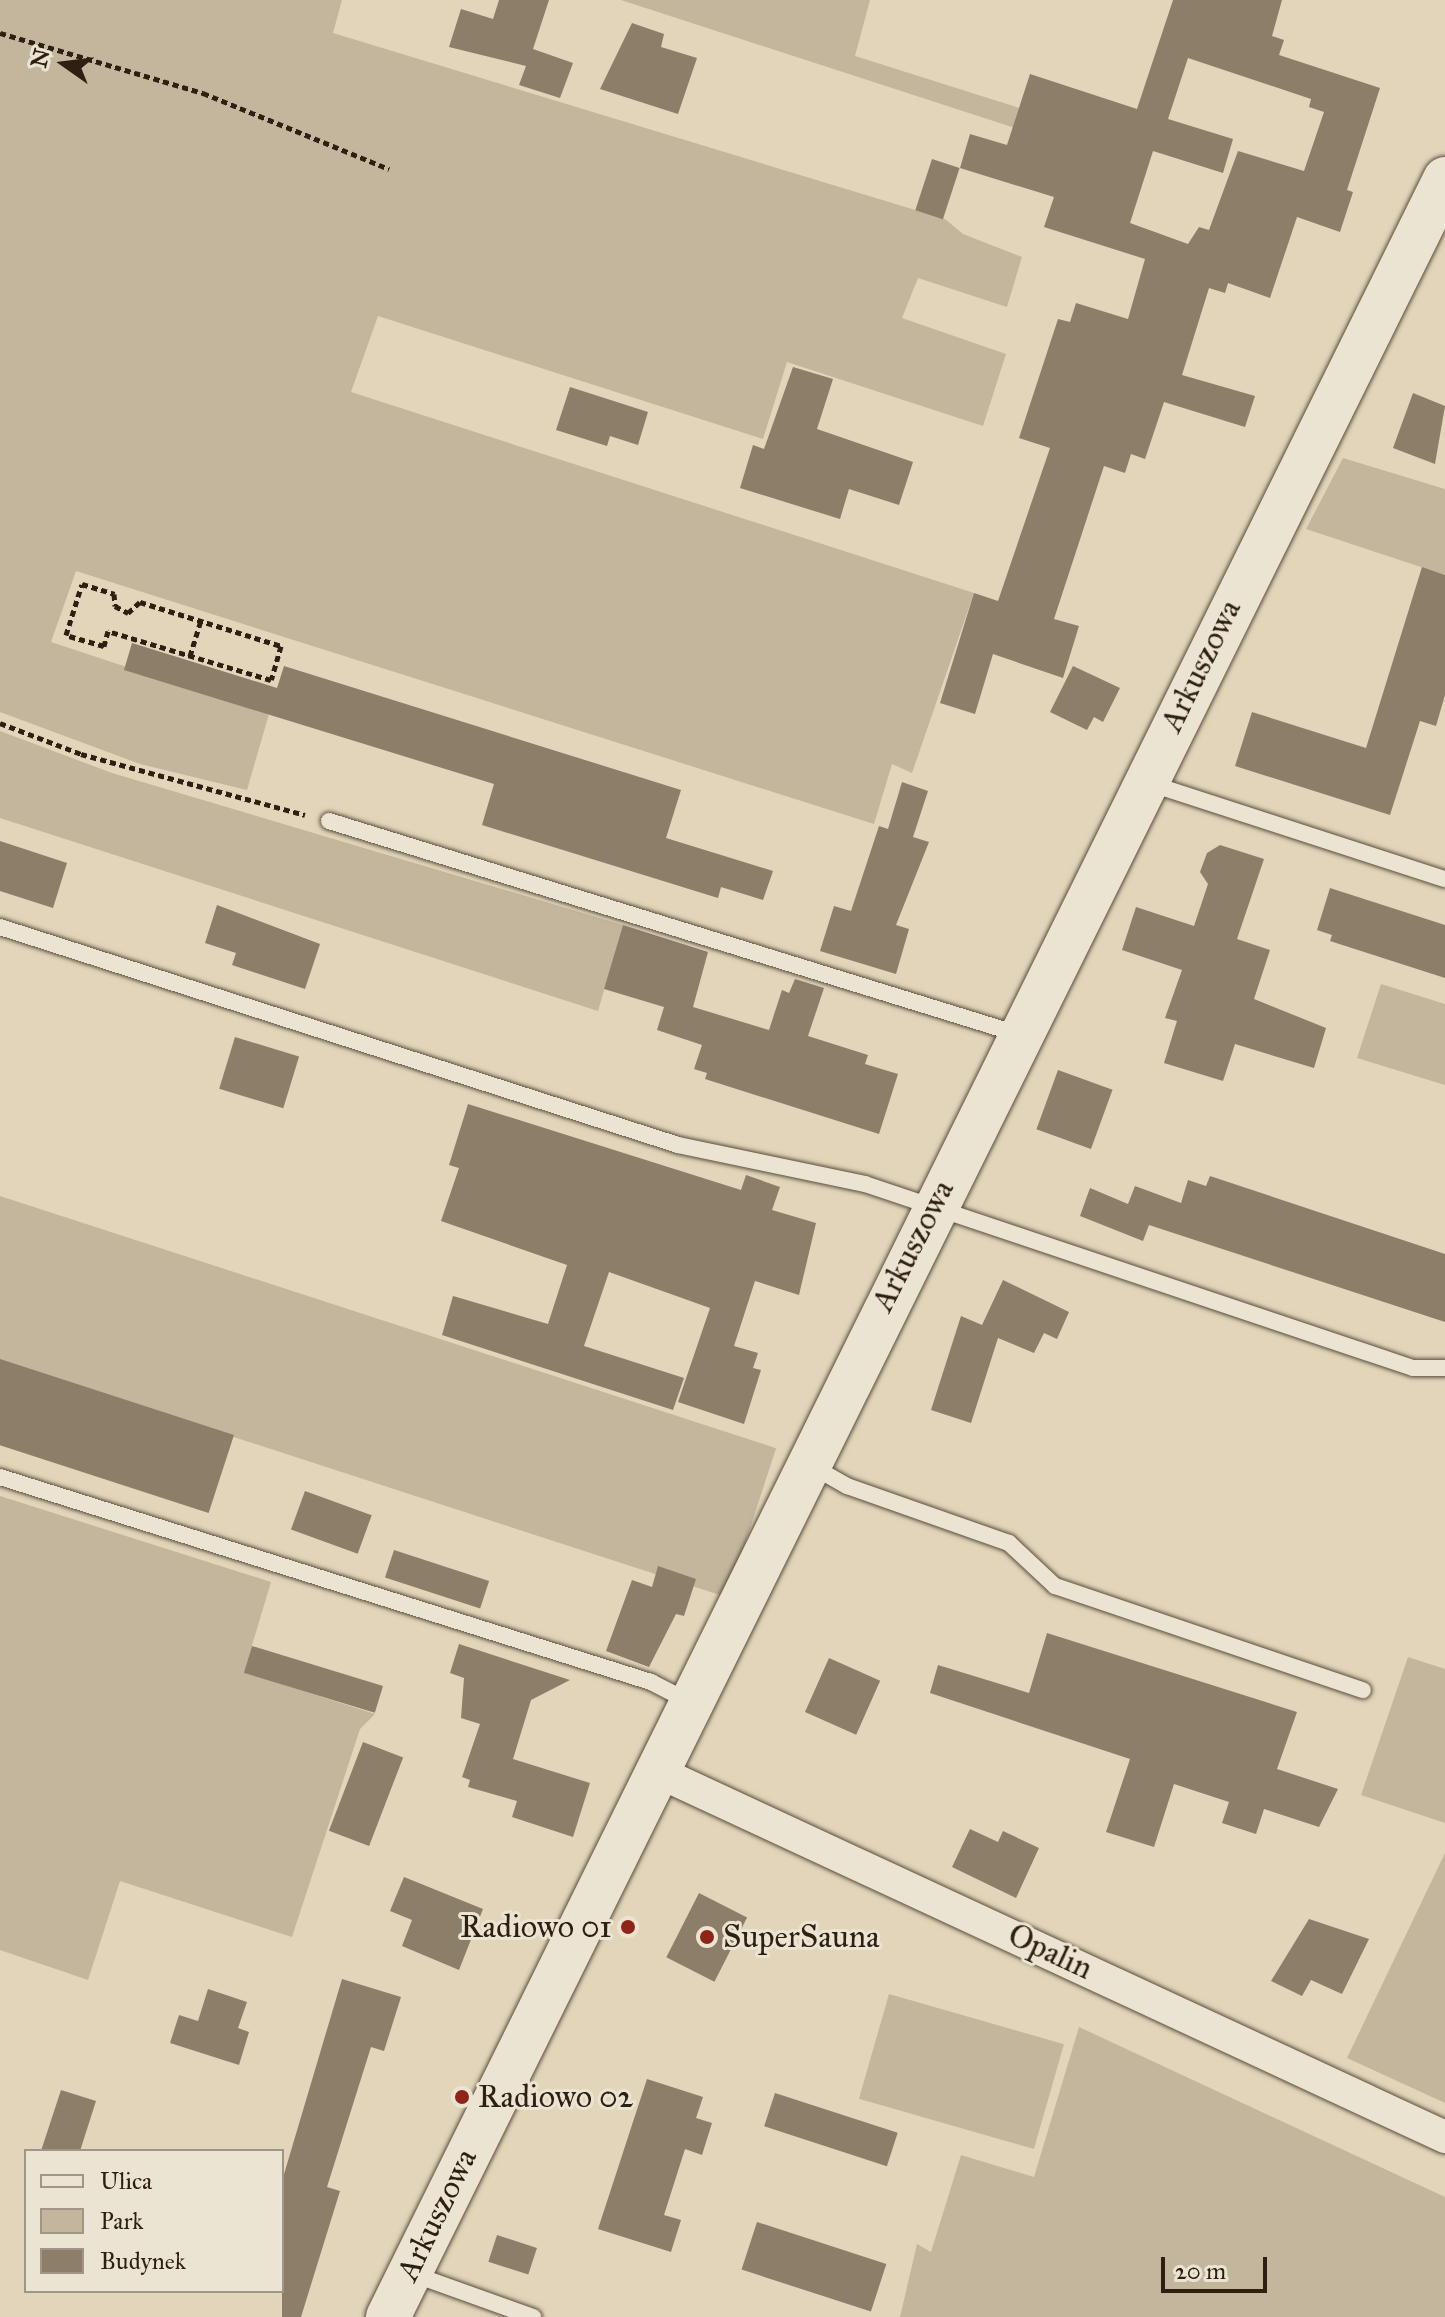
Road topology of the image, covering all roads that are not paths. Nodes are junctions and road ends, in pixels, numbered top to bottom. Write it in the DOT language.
graph roads {
  1 [pos="1445,179"];
  2 [pos="1144,781"];
  3 [pos="329,821"];
  4 [pos="1445,879"];
  5 [pos="0,927"];
  6 [pos="1018,1034"];
  7 [pos="933,1208"];
  8 [pos="1445,1368"];
  9 [pos="805,1462"];
  10 [pos="0,1477"];
  11 [pos="1363,1690"];
  12 [pos="688,1701"];
  13 [pos="654,1770"];
  14 [pos="1445,2137"];
  15 [pos="409,2273"];
  16 [pos="388,2317"];
  17 [pos="533,2317"];
  1 -- 2 [label="main road, Arkuszowa"];
  2 -- 4 [label="lane"];
  2 -- 6 [label="main road, Arkuszowa"];
  3 -- 6 [label="lane"];
  5 -- 7 [label="lane"];
  6 -- 7 [label="main road, Arkuszowa"];
  7 -- 8 [label="lane"];
  7 -- 9 [label="main road, Arkuszowa"];
  9 -- 11 [label="lane"];
  9 -- 12 [label="main road, Arkuszowa"];
  10 -- 12 [label="lane"];
  12 -- 13 [label="main road, Arkuszowa"];
  13 -- 14 [label="street, Opalin"];
  13 -- 15 [label="main road, Arkuszowa"];
  15 -- 16 [label="main road, Arkuszowa"];
  15 -- 17 [label="lane"];
}
